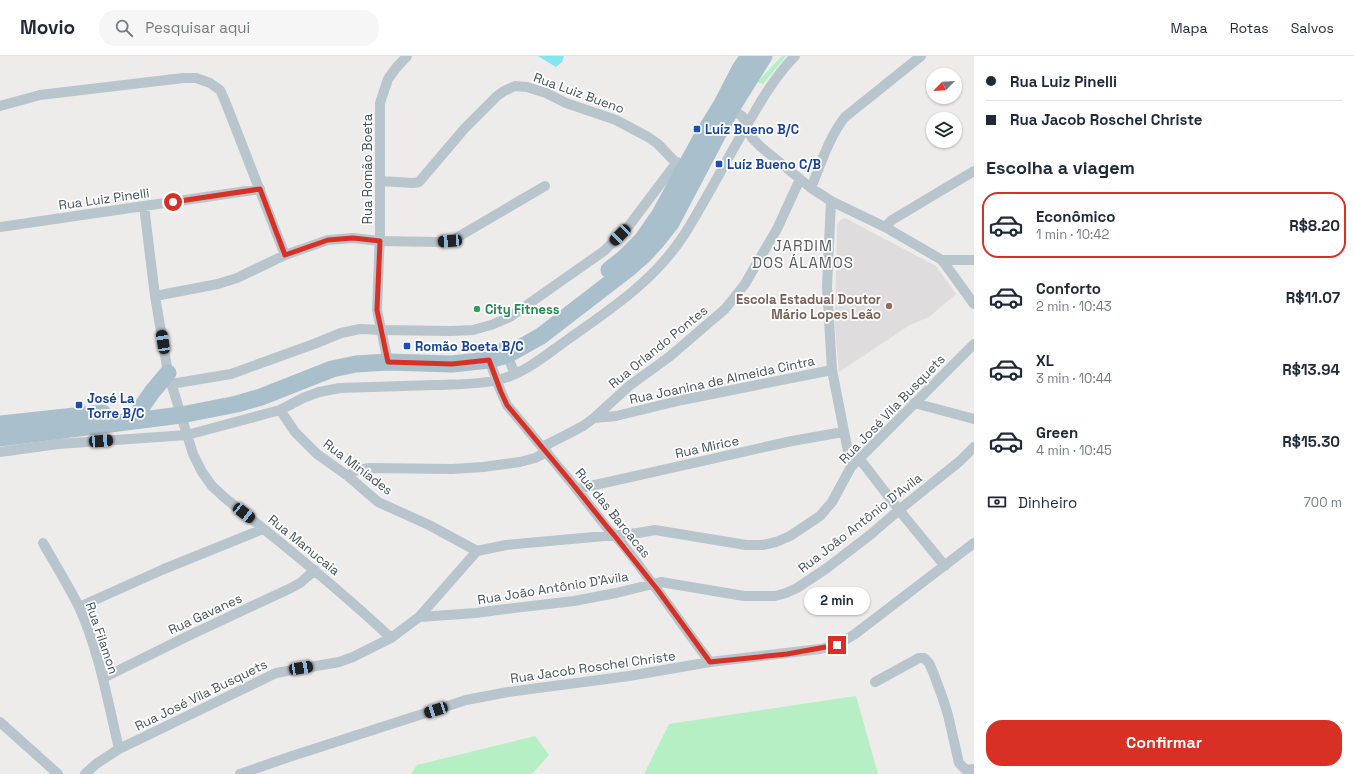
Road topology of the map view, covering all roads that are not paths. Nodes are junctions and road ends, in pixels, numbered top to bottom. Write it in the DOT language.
graph roads {
  1 [pos="407,56"];
  2 [pos="749,56"];
  3 [pos="764,56"];
  4 [pos="795,56"];
  5 [pos="921,56"];
  6 [pos="0,106"];
  7 [pos="726,106"];
  8 [pos="746,125"];
  9 [pos="688,168"];
  10 [pos="974,171"];
  11 [pos="800,179"];
  12 [pos="380,181"];
  13 [pos="545,186"];
  14 [pos="811,188"];
  15 [pos="260,189"];
  16 [pos="831,201"];
  17 [pos="144,206"];
  18 [pos="666,218"];
  19 [pos="885,226"];
  20 [pos="0,227"];
  21 [pos="684,235"];
  22 [pos="380,241"];
  23 [pos="285,255"];
  24 [pos="942,260"];
  25 [pos="974,260"];
  26 [pos="155,296"];
  27 [pos="974,304"];
  28 [pos="382,330"];
  29 [pos="974,344"];
  30 [pos="505,350"];
  31 [pos="387,356"];
  32 [pos="487,356"];
  33 [pos="832,370"];
  34 [pos="515,374"];
  35 [pos="170,379"];
  36 [pos="497,380"];
  37 [pos="914,403"];
  38 [pos="141,408"];
  39 [pos="179,409"];
  40 [pos="280,410"];
  41 [pos="594,418"];
  42 [pos="974,419"];
  43 [pos="0,424"];
  44 [pos="843,432"];
  45 [pos="187,435"];
  46 [pos="0,438"];
  47 [pos="974,448"];
  48 [pos="544,449"];
  49 [pos="0,452"];
  50 [pos="859,458"];
  51 [pos="851,467"];
  52 [pos="348,476"];
  53 [pos="577,489"];
  54 [pos="899,510"];
  55 [pos="263,529"];
  56 [pos="614,535"];
  57 [pos="43,543"];
  58 [pos="974,543"];
  59 [pos="477,551"];
  60 [pos="945,566"];
  61 [pos="315,570"];
  62 [pos="652,584"];
  63 [pos="79,607"];
  64 [pos="419,617"];
  65 [pos="391,638"];
  66 [pos="710,662"];
  67 [pos="103,678"];
  68 [pos="874,682"];
  69 [pos="0,722"];
  70 [pos="120,749"];
  71 [pos="974,769"];
  72 [pos="58,774"];
  73 [pos="85,774"];
  74 [pos="240,774"];
  1 -- 12 [label="street, Rua Romão Boeta"];
  2 -- 7 [label="main road"];
  3 -- 7 [label="main road"];
  4 -- 8 [label="street"];
  5 -- 14 [label="street"];
  6 -- 15 [label="street"];
  7 -- 8 [label="street"];
  7 -- 9 [label="main road"];
  8 -- 11 [label="street"];
  8 -- 21 [label="street"];
  9 -- 12 [label="street, Rua Luiz Bueno"];
  9 -- 18 [label="main road"];
  9 -- 28 [label="street"];
  10 -- 19 [label="street"];
  11 -- 14 [label="street"];
  11 -- 41 [label="street, Rua Orlando Pontes"];
  12 -- 22 [label="street, Rua Romão Boeta"];
  13 -- 22 [label="street"];
  14 -- 16 [label="street"];
  15 -- 17 [label="street, Rua Luiz Pinelli"];
  15 -- 23 [label="street"];
  16 -- 19 [label="street"];
  16 -- 33 [label="street"];
  17 -- 20 [label="street, Rua Luiz Pinelli"];
  17 -- 26 [label="street, Rua Manucaia"];
  18 -- 21 [label="street"];
  18 -- 30 [label="main road"];
  19 -- 24 [label="street"];
  21 -- 34 [label="street"];
  22 -- 23 [label="street"];
  22 -- 28 [label="street, Rua Romão Boeta"];
  23 -- 26 [label="street"];
  24 -- 25 [label="street"];
  24 -- 27 [label="street"];
  26 -- 35 [label="street, Rua Manucaia"];
  28 -- 31 [label="street, Rua Romão Boeta"];
  28 -- 35 [label="street"];
  29 -- 37 [label="street, Rua José Vila Busquets"];
  30 -- 32 [label="main road"];
  30 -- 34 [label="street"];
  31 -- 32 [label="main road"];
  31 -- 39 [label="main road"];
  32 -- 36 [label="street, Rua das Barcacas"];
  33 -- 41 [label="street, Rua Joanina de Almeida Cintra"];
  33 -- 44 [label="street"];
  34 -- 36 [label="street"];
  35 -- 38 [label="main road"];
  35 -- 39 [label="street, Rua Manucaia"];
  36 -- 40 [label="street"];
  36 -- 48 [label="street, Rua das Barcacas"];
  37 -- 42 [label="street"];
  37 -- 50 [label="street, Rua José Vila Busquets"];
  38 -- 39 [label="main road"];
  38 -- 43 [label="main road"];
  39 -- 45 [label="street, Rua Manucaia"];
  39 -- 46 [label="main road"];
  40 -- 45 [label="street"];
  40 -- 52 [label="street, Rua Miníades"];
  41 -- 48 [label="street, Rua Orlando Pontes"];
  44 -- 51 [label="street"];
  44 -- 53 [label="street, Rua Mirice"];
  45 -- 49 [label="street"];
  45 -- 55 [label="street, Rua Manucaia"];
  47 -- 54 [label="street, Rua João Antônio D'Avila"];
  48 -- 52 [label="street, Rua Orlando Pontes"];
  48 -- 53 [label="street, Rua das Barcacas"];
  50 -- 51 [label="street, Rua José Vila Busquets"];
  50 -- 54 [label="street"];
  51 -- 56 [label="street, Rua José Vila Busquets"];
  52 -- 59 [label="street, Rua Miníades"];
  53 -- 56 [label="street, Rua das Barcacas"];
  54 -- 60 [label="street"];
  54 -- 62 [label="street, Rua João Antônio D'Avila"];
  55 -- 61 [label="street, Rua Manucaia"];
  55 -- 63 [label="street"];
  56 -- 59 [label="street, Rua José Vila Busquets"];
  56 -- 62 [label="street, Rua das Barcacas"];
  57 -- 63 [label="street, Rua Filamon"];
  58 -- 60 [label="street, Rua Jacob Roschel Christe"];
  59 -- 64 [label="street, Rua José Vila Busquets"];
  60 -- 66 [label="street, Rua Jacob Roschel Christe"];
  61 -- 65 [label="street, Rua Manucaia"];
  61 -- 67 [label="street, Rua Gavanes"];
  62 -- 64 [label="street, Rua João Antônio D'Avila"];
  62 -- 66 [label="street, Rua das Barcacas"];
  63 -- 67 [label="street, Rua Filamon"];
  64 -- 65 [label="street, Rua José Vila Busquets"];
  65 -- 70 [label="street, Rua José Vila Busquets"];
  66 -- 74 [label="street, Rua Jacob Roschel Christe"];
  67 -- 70 [label="street, Rua Filamon"];
  68 -- 71 [label="street"];
  69 -- 72 [label="street"];
  70 -- 73 [label="street, Rua José Vila Busquets"];
}
